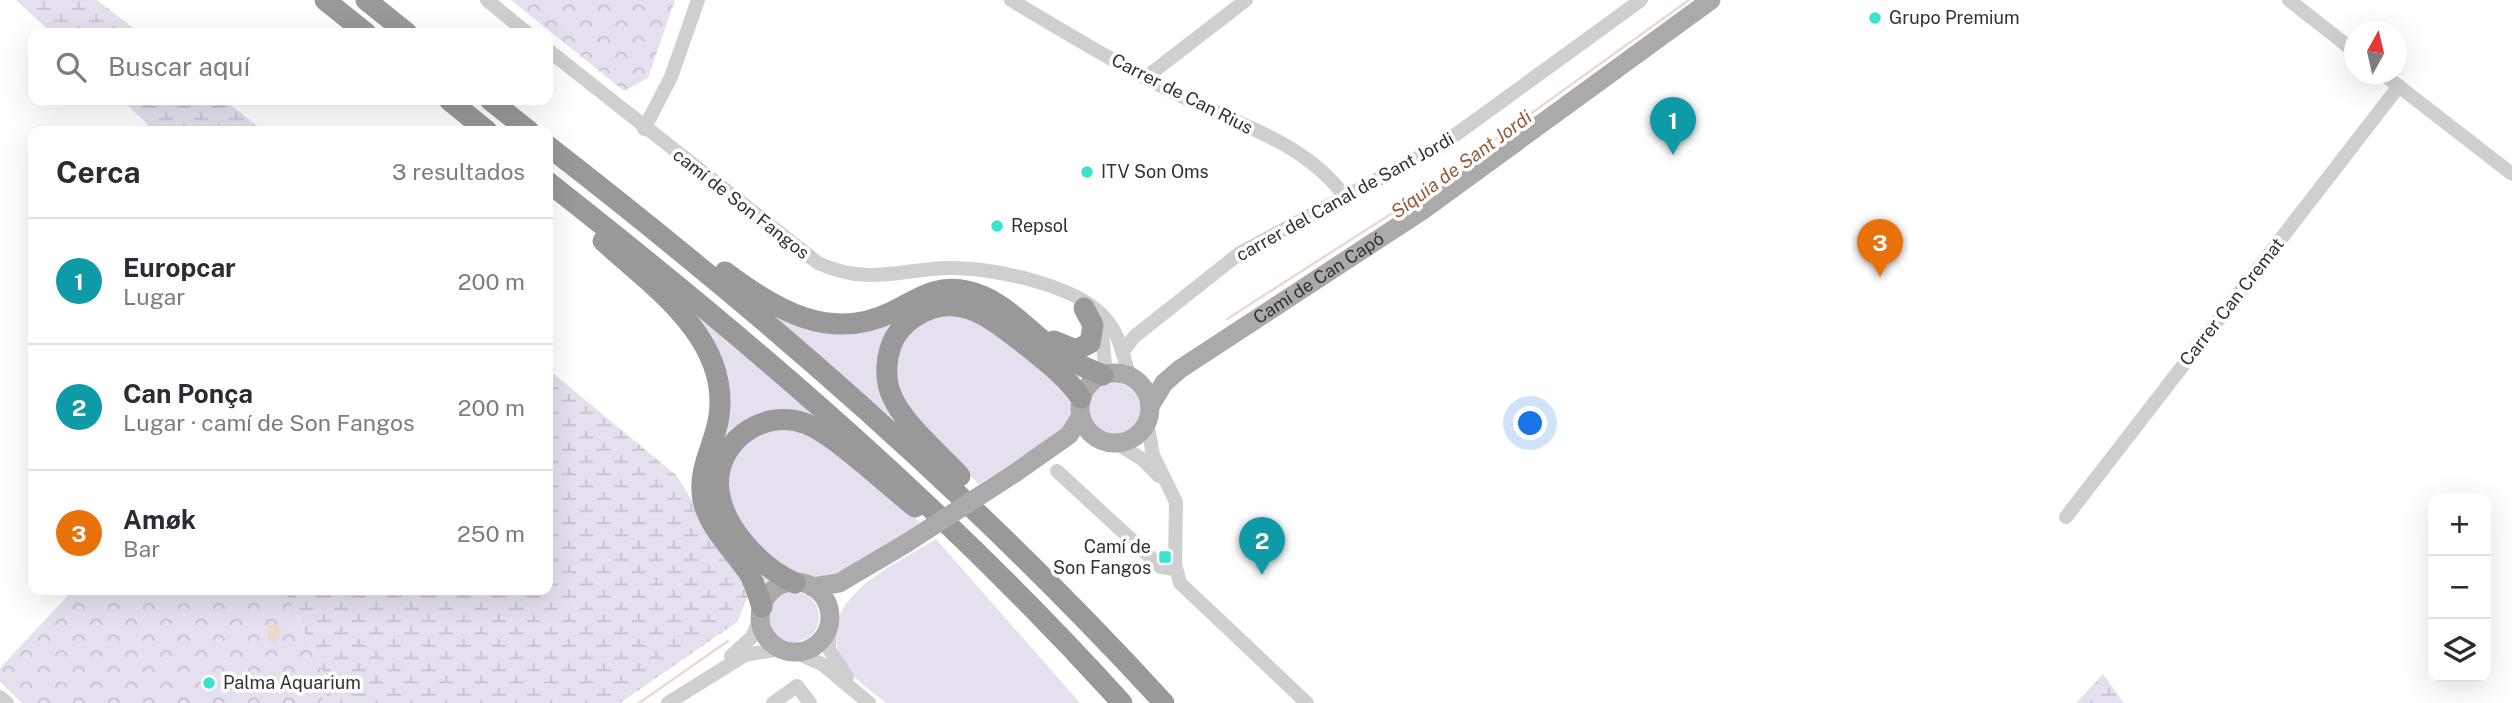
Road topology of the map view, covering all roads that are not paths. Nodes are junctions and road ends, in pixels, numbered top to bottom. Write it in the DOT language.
graph roads {
  1 [pos="325,0"];
  2 [pos="366,0"];
  3 [pos="487,0"];
  4 [pos="698,0"];
  5 [pos="1011,0"];
  6 [pos="1246,0"];
  7 [pos="1641,0"];
  8 [pos="1711,0"];
  9 [pos="2289,0"];
  10 [pos="360,28"];
  11 [pos="401,28"];
  12 [pos="521,28"];
  13 [pos="2344,43"];
  14 [pos="553,54"];
  15 [pos="1145,78"];
  16 [pos="2396,84"];
  17 [pos="2399,86"];
  18 [pos="455,105"];
  19 [pos="496,105"];
  20 [pos="481,126"];
  21 [pos="523,126"];
  22 [pos="644,129"];
  23 [pos="553,149"];
  24 [pos="2512,174"];
  25 [pos="553,185"];
  26 [pos="553,195"];
  27 [pos="1345,197"];
  28 [pos="1046,286"];
  29 [pos="1084,308"];
  30 [pos="1028,329"];
  31 [pos="1230,334"];
  32 [pos="1122,351"];
  33 [pos="1104,374"];
  34 [pos="1131,376"];
  35 [pos="1081,407"];
  36 [pos="1149,414"];
  37 [pos="1107,441"];
  38 [pos="1040,457"];
  39 [pos="1057,471"];
  40 [pos="1170,487"];
  41 [pos="2066,517"];
  42 [pos="1032,563"];
  43 [pos="871,567"];
  44 [pos="1175,569"];
  45 [pos="1007,581"];
  46 [pos="804,585"];
  47 [pos="761,612"];
  48 [pos="829,622"];
  49 [pos="788,651"];
  50 [pos="712,673"];
  51 [pos="0,697"];
  52 [pos="690,697"];
  53 [pos="7,703"];
  54 [pos="668,703"];
  55 [pos="773,703"];
  56 [pos="810,703"];
  57 [pos="869,703"];
  58 [pos="1122,703"];
  59 [pos="1164,703"];
  60 [pos="1307,703"];
  1 -- 10 [label="highway"];
  2 -- 11 [label="highway"];
  3 -- 12 [label="street"];
  4 -- 22 [label="street"];
  5 -- 15 [label="street, Carrer de Can Rius"];
  6 -- 15 [label="street"];
  7 -- 27 [label="street, carrer del Canal de Sant Jordi"];
  8 -- 31 [label="main road, Camí de Can Capó"];
  9 -- 13 [label="street"];
  14 -- 22 [label="street, camí de Son Fangos"];
  15 -- 27 [label="street, Carrer de Can Rius"];
  16 -- 17 [label="street"];
  17 -- 24 [label="street"];
  17 -- 41 [label="street, Carrer Can Cremat"];
  18 -- 20 [label="highway"];
  19 -- 21 [label="highway"];
  22 -- 28 [label="street, camí de Son Fangos"];
  23 -- 30 [label="highway"];
  23 -- 42 [label="highway"];
  25 -- 45 [label="highway"];
  26 -- 47 [label="highway"];
  27 -- 32 [label="street, carrer del Canal de Sant Jordi"];
  28 -- 29 [label="street"];
  28 -- 32 [label="street"];
  29 -- 30 [label="highway"];
  29 -- 33 [label="street"];
  30 -- 33 [label="highway"];
  31 -- 34 [label="main road, Camí de Can Capó"];
  31 -- 36 [label="main road, Camí de Can Capó"];
  32 -- 34 [label="street"];
  33 -- 34 [label="main road"];
  33 -- 35 [label="main road"];
  34 -- 36 [label="main road"];
  35 -- 37 [label="main road"];
  35 -- 38 [label="main road"];
  35 -- 42 [label="highway"];
  36 -- 37 [label="main road"];
  36 -- 40 [label="street"];
  37 -- 38 [label="main road"];
  37 -- 40 [label="street"];
  38 -- 43 [label="main road, bridge"];
  39 -- 44 [label="street"];
  40 -- 44 [label="street"];
  42 -- 59 [label="highway"];
  43 -- 46 [label="main road"];
  43 -- 48 [label="main road"];
  44 -- 60 [label="street"];
  45 -- 46 [label="highway"];
  45 -- 58 [label="highway"];
  46 -- 47 [label="main road"];
  46 -- 48 [label="main road"];
  47 -- 49 [label="main road"];
  47 -- 50 [label="street"];
  48 -- 49 [label="main road"];
  48 -- 57 [label="street"];
  49 -- 50 [label="street"];
  49 -- 57 [label="street"];
  50 -- 52 [label="street"];
  51 -- 53 [label="street"];
  52 -- 54 [label="street"];
  55 -- 56 [label="street"];
}
